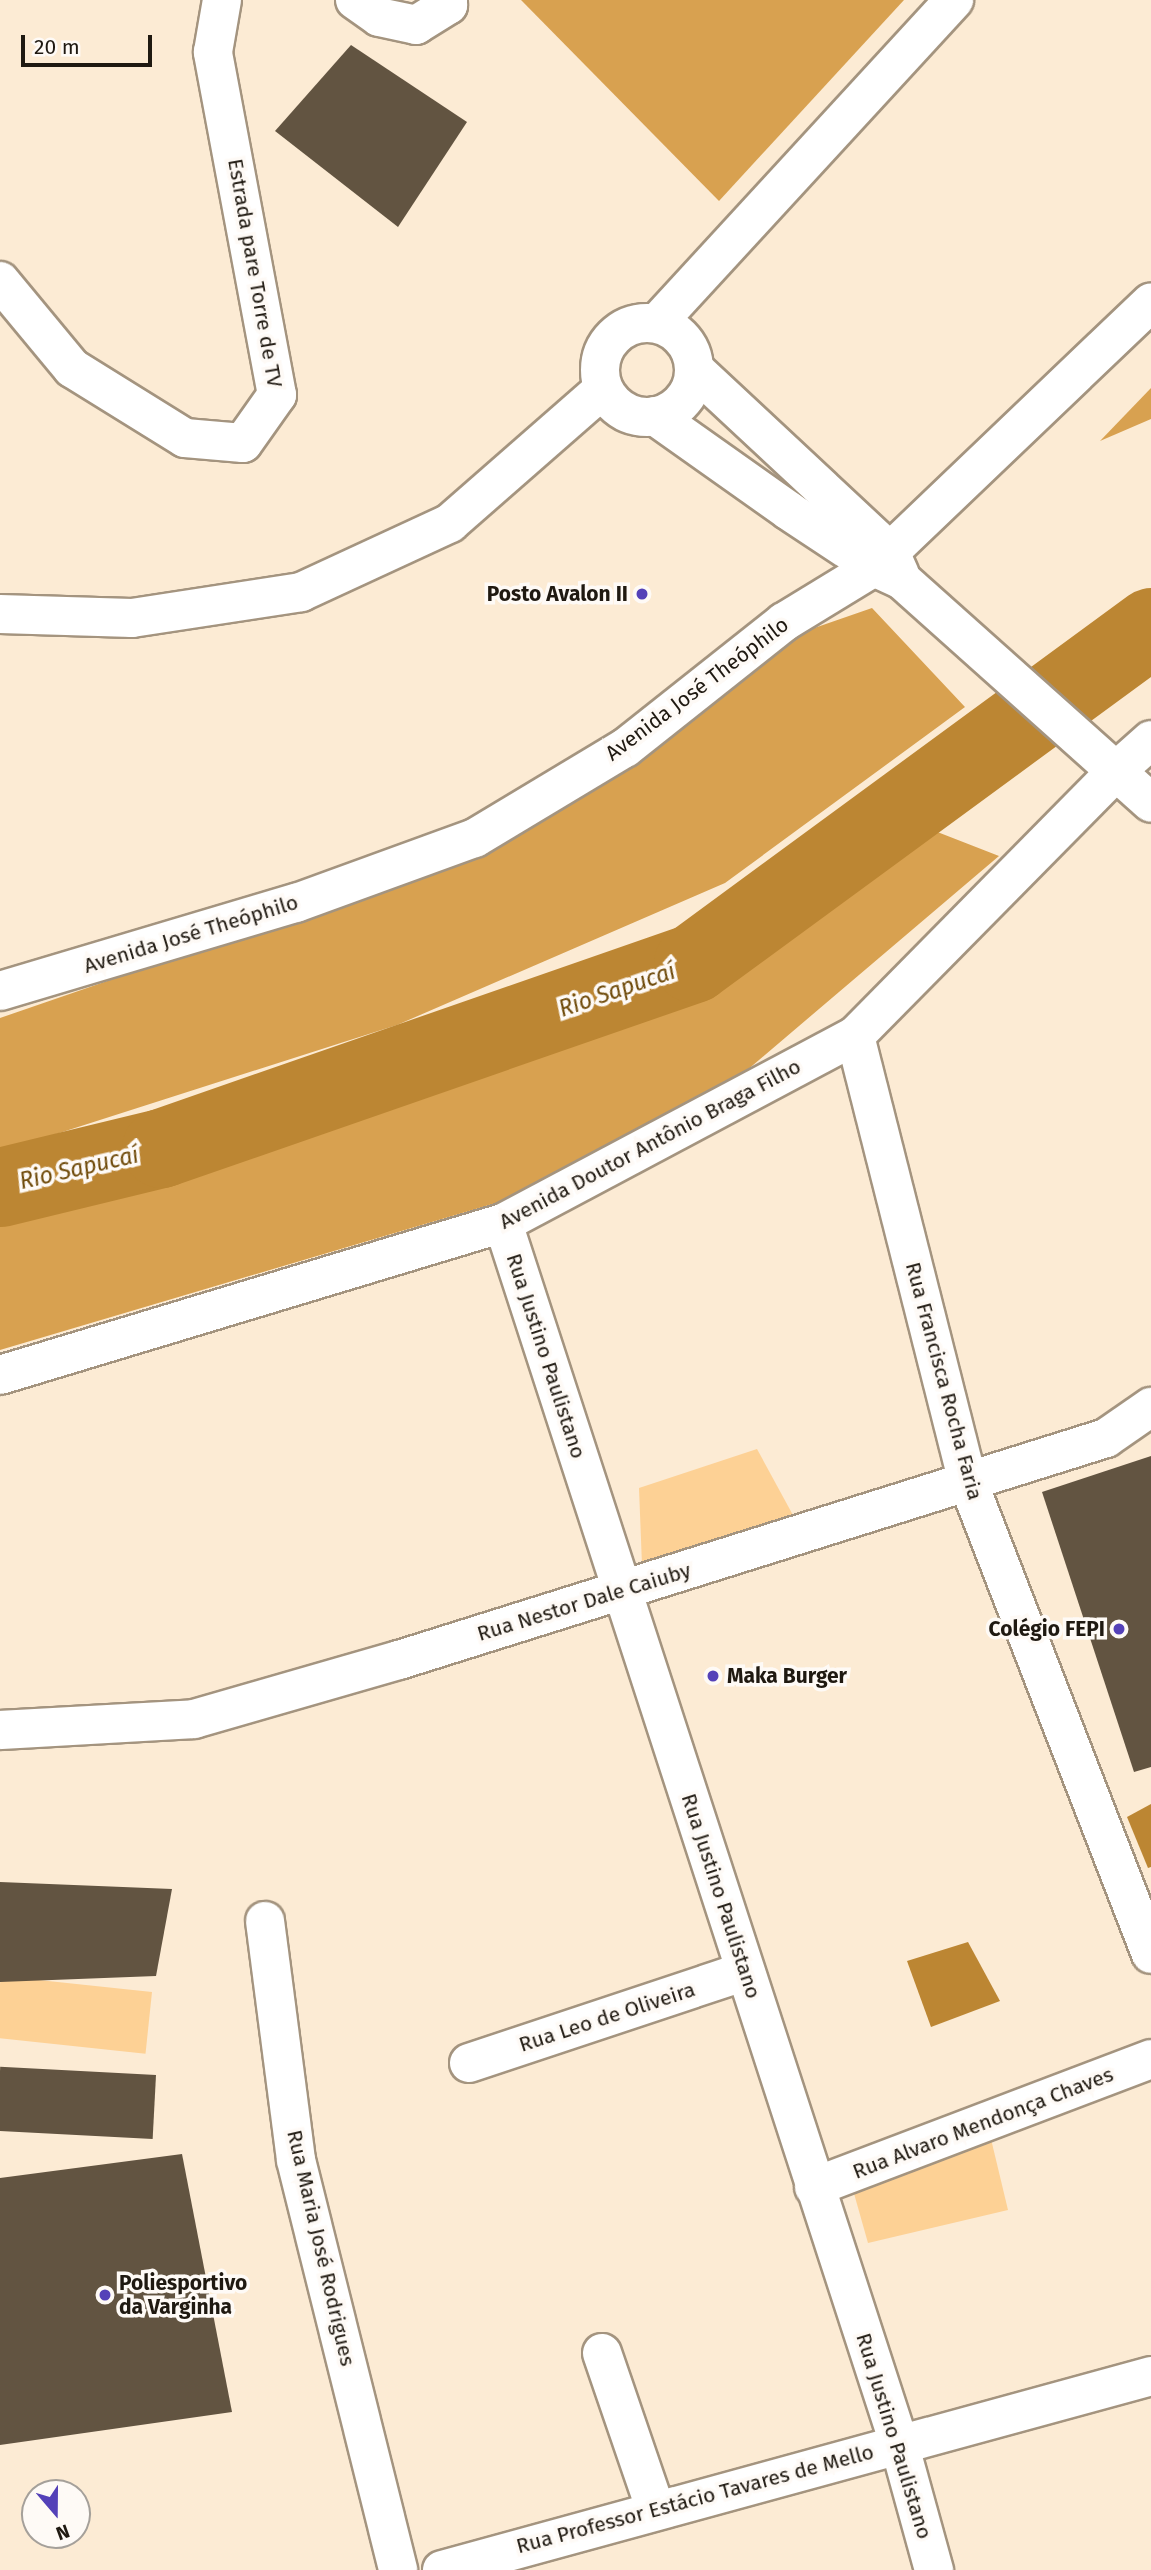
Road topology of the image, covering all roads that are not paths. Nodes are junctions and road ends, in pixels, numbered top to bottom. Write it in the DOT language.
graph roads {
  1 [pos="222,0"];
  2 [pos="355,0"];
  3 [pos="448,0"];
  4 [pos="954,0"];
  5 [pos="0,281"];
  6 [pos="1151,302"];
  7 [pos="657,323"];
  8 [pos="694,369"];
  9 [pos="603,388"];
  10 [pos="655,416"];
  11 [pos="889,566"];
  12 [pos="0,614"];
  13 [pos="1151,740"];
  14 [pos="1107,764"];
  15 [pos="1151,803"];
  16 [pos="0,991"];
  17 [pos="856,1036"];
  18 [pos="503,1223"];
  19 [pos="0,1375"];
  20 [pos="1151,1407"];
  21 [pos="968,1482"];
  22 [pos="622,1590"];
  23 [pos="0,1730"];
  24 [pos="265,1921"];
  25 [pos="1151,1954"];
  26 [pos="745,1971"];
  27 [pos="1151,2059"];
  28 [pos="469,2063"];
  29 [pos="814,2187"];
  30 [pos="602,2353"];
  31 [pos="1151,2376"];
  32 [pos="899,2443"];
  33 [pos="655,2508"];
  34 [pos="456,2568"];
  35 [pos="398,2570"];
  36 [pos="934,2570"];
  1 -- 5 [label="main road, Estrada pare Torre de TV"];
  2 -- 3 [label="main road"];
  4 -- 7 [label="main road"];
  6 -- 11 [label="main road, Avenida José Theóphilo"];
  7 -- 8 [label="main road"];
  7 -- 9 [label="main road"];
  8 -- 10 [label="main road"];
  8 -- 11 [label="main road"];
  9 -- 10 [label="main road"];
  9 -- 12 [label="main road"];
  10 -- 11 [label="main road"];
  11 -- 14 [label="main road"];
  11 -- 16 [label="main road, Avenida José Theóphilo"];
  13 -- 14 [label="main road, Avenida Doutor Antônio Braga Filho"];
  14 -- 15 [label="main road"];
  14 -- 17 [label="main road, Avenida Doutor Antônio Braga Filho"];
  17 -- 18 [label="main road, Avenida Doutor Antônio Braga Filho"];
  17 -- 21 [label="main road, Rua Francisca Rocha Faria"];
  18 -- 19 [label="main road, Avenida Doutor Antônio Braga Filho"];
  18 -- 22 [label="main road, Rua Justino Paulistano"];
  20 -- 21 [label="main road, Rua Nestor Dale Caiuby"];
  21 -- 22 [label="main road, Rua Nestor Dale Caiuby"];
  21 -- 25 [label="main road, Rua Francisca Rocha Faria"];
  22 -- 23 [label="main road, Rua Nestor Dale Caiuby"];
  22 -- 26 [label="main road, Rua Justino Paulistano"];
  24 -- 35 [label="main road, Rua Maria José Rodrigues"];
  26 -- 28 [label="main road, Rua Leo de Oliveira"];
  26 -- 29 [label="main road, Rua Justino Paulistano"];
  27 -- 29 [label="main road, Rua Alvaro Mendonça Chaves"];
  29 -- 32 [label="main road, Rua Justino Paulistano"];
  30 -- 33 [label="main road"];
  31 -- 32 [label="main road, Rua Professor Estácio Tavares de Mello"];
  32 -- 33 [label="main road, Rua Professor Estácio Tavares de Mello"];
  32 -- 36 [label="main road, Rua Justino Paulistano"];
  33 -- 34 [label="main road, Rua Professor Estácio Tavares de Mello"];
}
